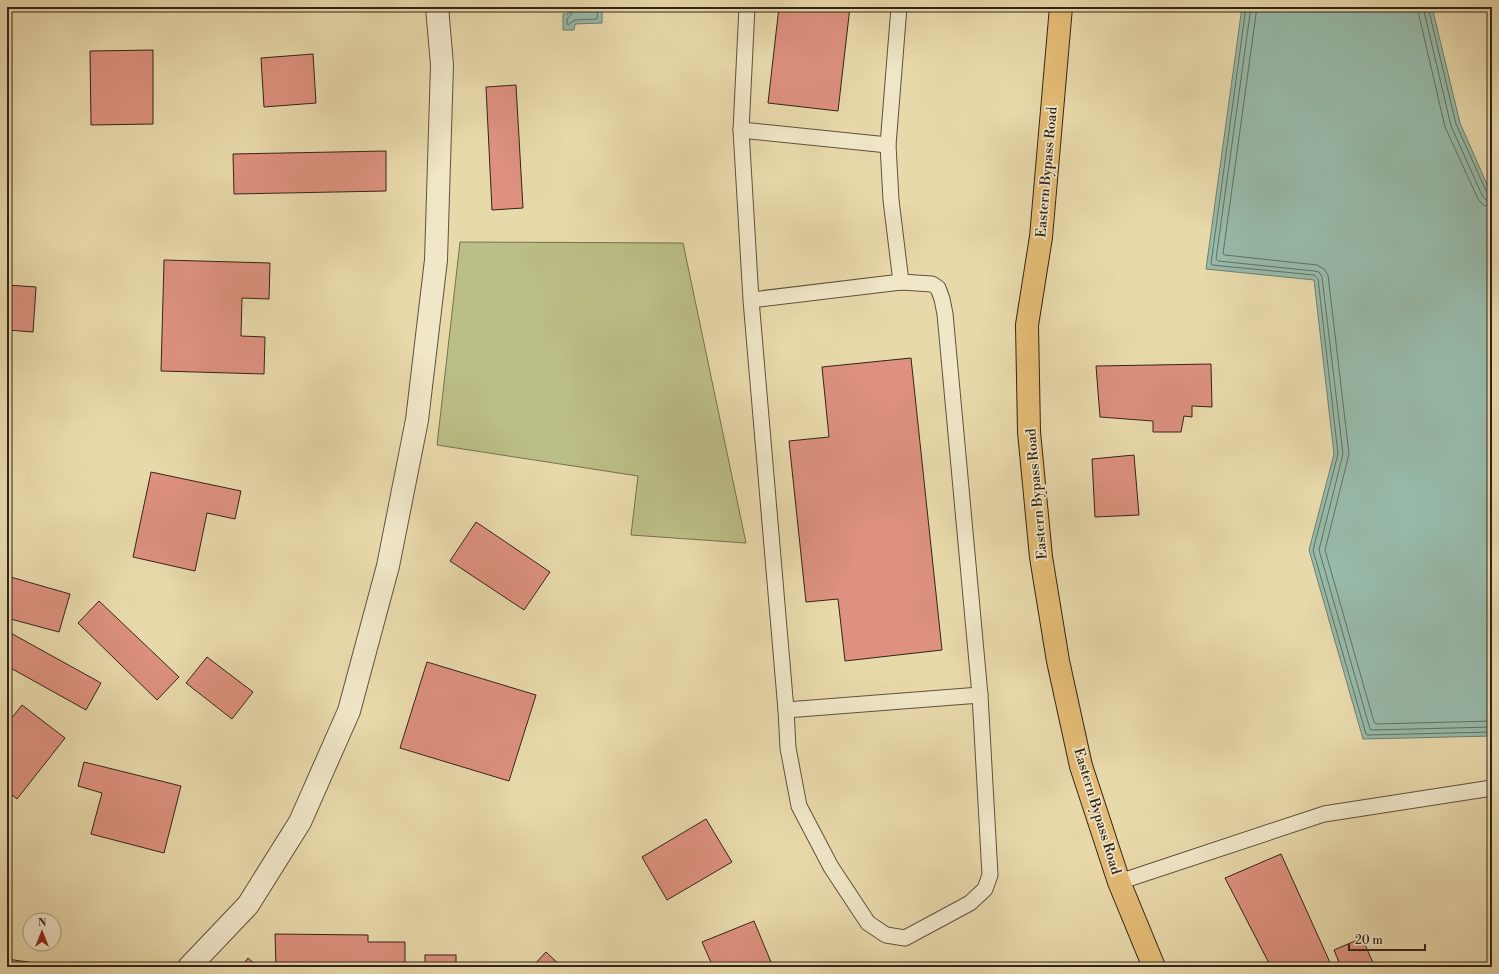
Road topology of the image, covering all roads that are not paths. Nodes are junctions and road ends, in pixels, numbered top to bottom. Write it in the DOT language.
graph roads {
  1 [pos="437,7"];
  2 [pos="747,7"];
  3 [pos="899,7"];
  4 [pos="1061,7"];
  5 [pos="741,130"];
  6 [pos="888,145"];
  7 [pos="901,282"];
  8 [pos="751,300"];
  9 [pos="980,695"];
  10 [pos="786,710"];
  11 [pos="1492,788"];
  12 [pos="1120,882"];
  13 [pos="189,967"];
  14 [pos="1154,967"];
  1 -- 13 [label="street"];
  2 -- 5 [label="lane"];
  3 -- 6 [label="lane"];
  4 -- 12 [label="main road, Eastern Bypass Road"];
  5 -- 6 [label="lane"];
  5 -- 8 [label="lane"];
  6 -- 7 [label="lane"];
  7 -- 8 [label="lane"];
  7 -- 9 [label="lane"];
  8 -- 10 [label="lane"];
  9 -- 10 [label="lane"];
  9 -- 10 [label="lane"];
  11 -- 12 [label="lane"];
  12 -- 14 [label="main road, Eastern Bypass Road"];
}
